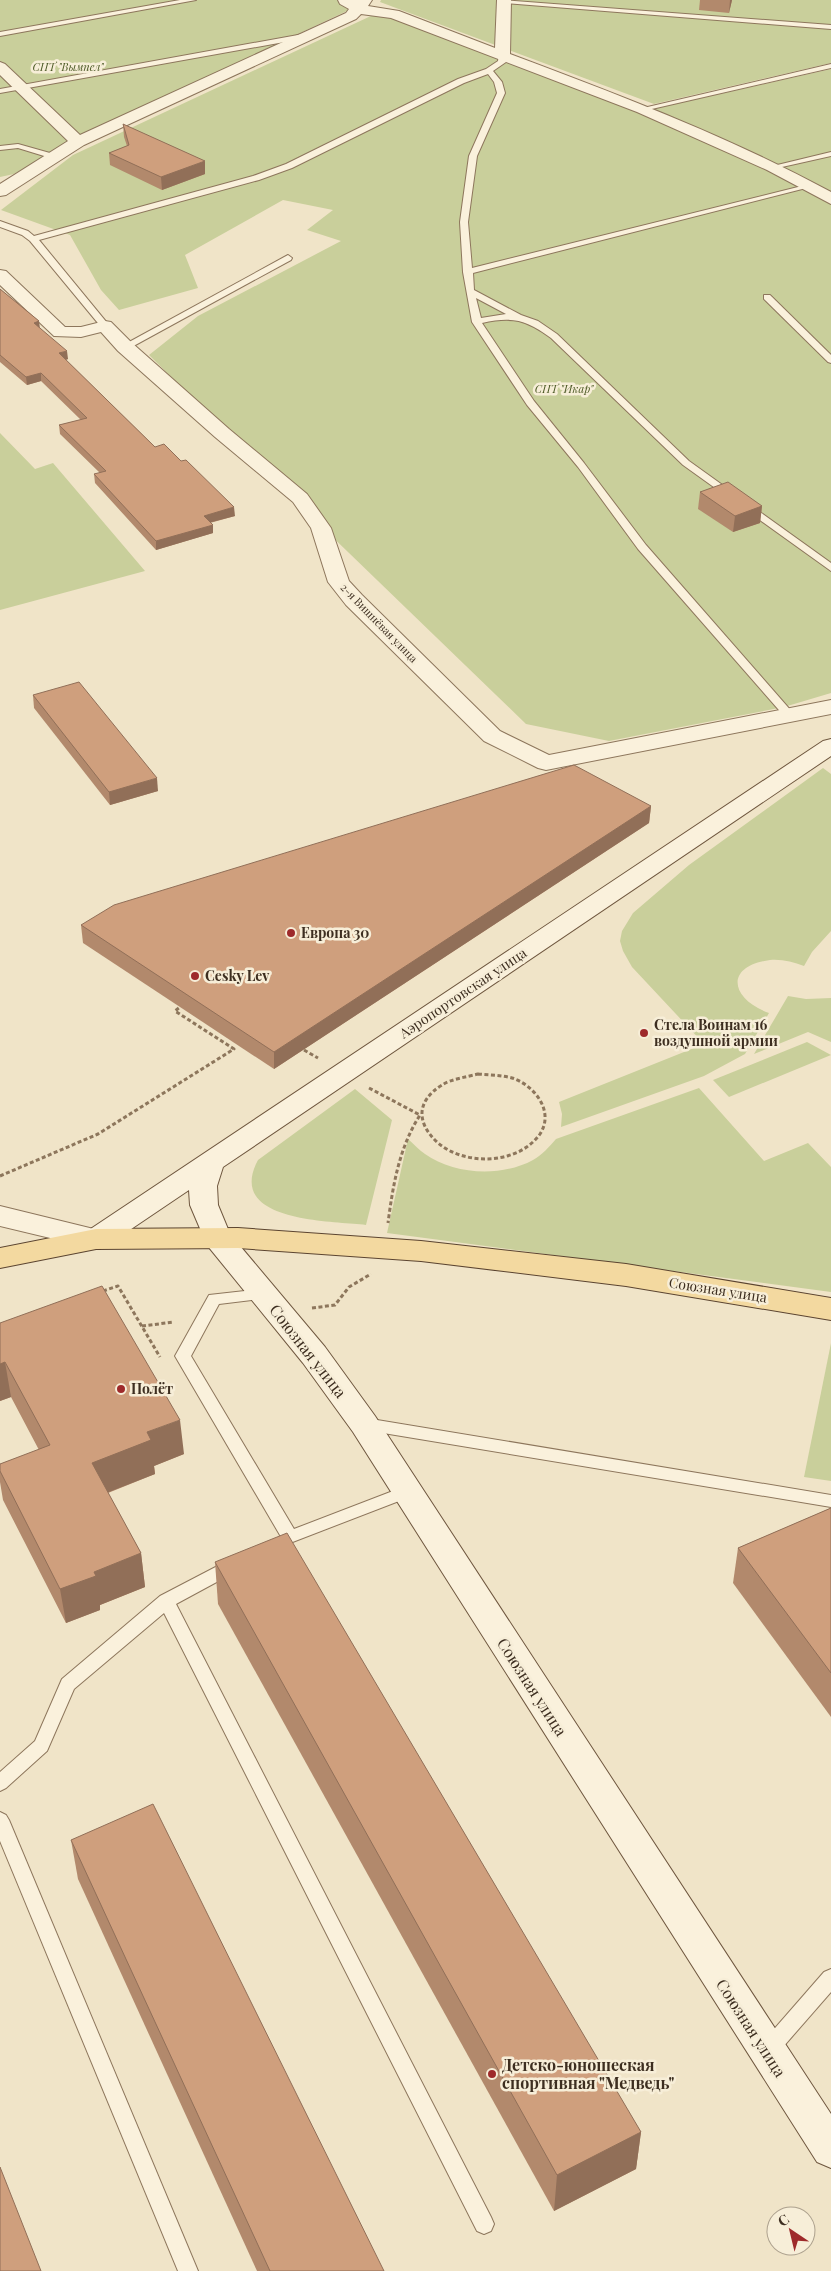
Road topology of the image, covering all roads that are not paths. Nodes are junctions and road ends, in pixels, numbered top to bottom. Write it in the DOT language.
graph roads {
  1 [pos="192,0"];
  2 [pos="343,0"];
  3 [pos="504,0"];
  4 [pos="362,5"];
  5 [pos="831,27"];
  6 [pos="0,34"];
  7 [pos="312,34"];
  8 [pos="502,56"];
  9 [pos="831,66"];
  10 [pos="0,67"];
  11 [pos="489,71"];
  12 [pos="21,88"];
  13 [pos="0,91"];
  14 [pos="643,108"];
  15 [pos="78,142"];
  16 [pos="0,148"];
  17 [pos="831,154"];
  18 [pos="54,157"];
  19 [pos="773,167"];
  20 [pos="810,186"];
  21 [pos="0,191"];
  22 [pos="831,199"];
  23 [pos="0,224"];
  24 [pos="33,239"];
  25 [pos="288,258"];
  26 [pos="467,272"];
  27 [pos="0,275"];
  28 [pos="470,290"];
  29 [pos="767,297"];
  30 [pos="518,317"];
  31 [pos="478,322"];
  32 [pos="105,326"];
  33 [pos="125,347"];
  34 [pos="831,360"];
  35 [pos="831,568"];
  36 [pos="831,707"];
  37 [pos="788,715"];
  38 [pos="831,746"];
  39 [pos="211,1162"];
  40 [pos="0,1216"];
  41 [pos="217,1238"];
  42 [pos="96,1239"];
  43 [pos="0,1258"];
  44 [pos="263,1294"];
  45 [pos="831,1309"];
  46 [pos="364,1424"];
  47 [pos="406,1492"];
  48 [pos="831,1500"];
  49 [pos="290,1537"];
  50 [pos="273,1545"];
  51 [pos="248,1558"];
  52 [pos="166,1602"];
  53 [pos="0,1783"];
  54 [pos="0,1820"];
  55 [pos="831,1978"];
  56 [pos="767,2052"];
  57 [pos="831,2149"];
  58 [pos="484,2224"];
  59 [pos="188,2271"];
  1 -- 6 [label="lane"];
  2 -- 4 [label="street"];
  3 -- 5 [label="lane"];
  3 -- 8 [label="street"];
  4 -- 7 [label="street"];
  4 -- 8 [label="street"];
  7 -- 12 [label="lane"];
  7 -- 15 [label="street"];
  8 -- 11 [label="lane"];
  8 -- 14 [label="street"];
  9 -- 14 [label="lane"];
  10 -- 12 [label="street"];
  11 -- 24 [label="lane"];
  11 -- 26 [label="lane"];
  12 -- 13 [label="lane"];
  12 -- 15 [label="street"];
  14 -- 19 [label="street"];
  15 -- 18 [label="street"];
  16 -- 18 [label="lane"];
  17 -- 19 [label="lane"];
  18 -- 21 [label="street"];
  19 -- 20 [label="street"];
  20 -- 22 [label="street"];
  20 -- 26 [label="lane"];
  23 -- 24 [label="lane"];
  24 -- 32 [label="lane"];
  25 -- 33 [label="lane"];
  26 -- 28 [label="lane"];
  27 -- 32 [label="street"];
  28 -- 30 [label="lane"];
  28 -- 31 [label="lane"];
  29 -- 34 [label="lane"];
  30 -- 31 [label="lane"];
  30 -- 35 [label="lane"];
  31 -- 37 [label="lane"];
  32 -- 33 [label="street, 2-я Вишнёвая улица"];
  33 -- 37 [label="street, 2-я Вишнёвая улица"];
  36 -- 37 [label="street, 2-я Вишнёвая улица"];
  38 -- 39 [label="street, Аэропортовская улица"];
  39 -- 41 [label="street"];
  39 -- 42 [label="street, Аэропортовская улица"];
  40 -- 42 [label="street"];
  41 -- 42 [label="main road, Союзная улица"];
  41 -- 44 [label="street, Союзная улица"];
  41 -- 45 [label="main road, Союзная улица"];
  42 -- 43 [label="main road, Союзная улица"];
  44 -- 46 [label="street, Союзная улица"];
  44 -- 49 [label="lane"];
  46 -- 47 [label="street, Союзная улица"];
  46 -- 48 [label="lane"];
  47 -- 49 [label="lane"];
  47 -- 56 [label="street, Союзная улица"];
  49 -- 50 [label="lane"];
  51 -- 52 [label="lane"];
  52 -- 53 [label="lane"];
  52 -- 58 [label="lane"];
  54 -- 59 [label="lane"];
  55 -- 56 [label="lane"];
  56 -- 57 [label="street, Союзная улица"];
}
